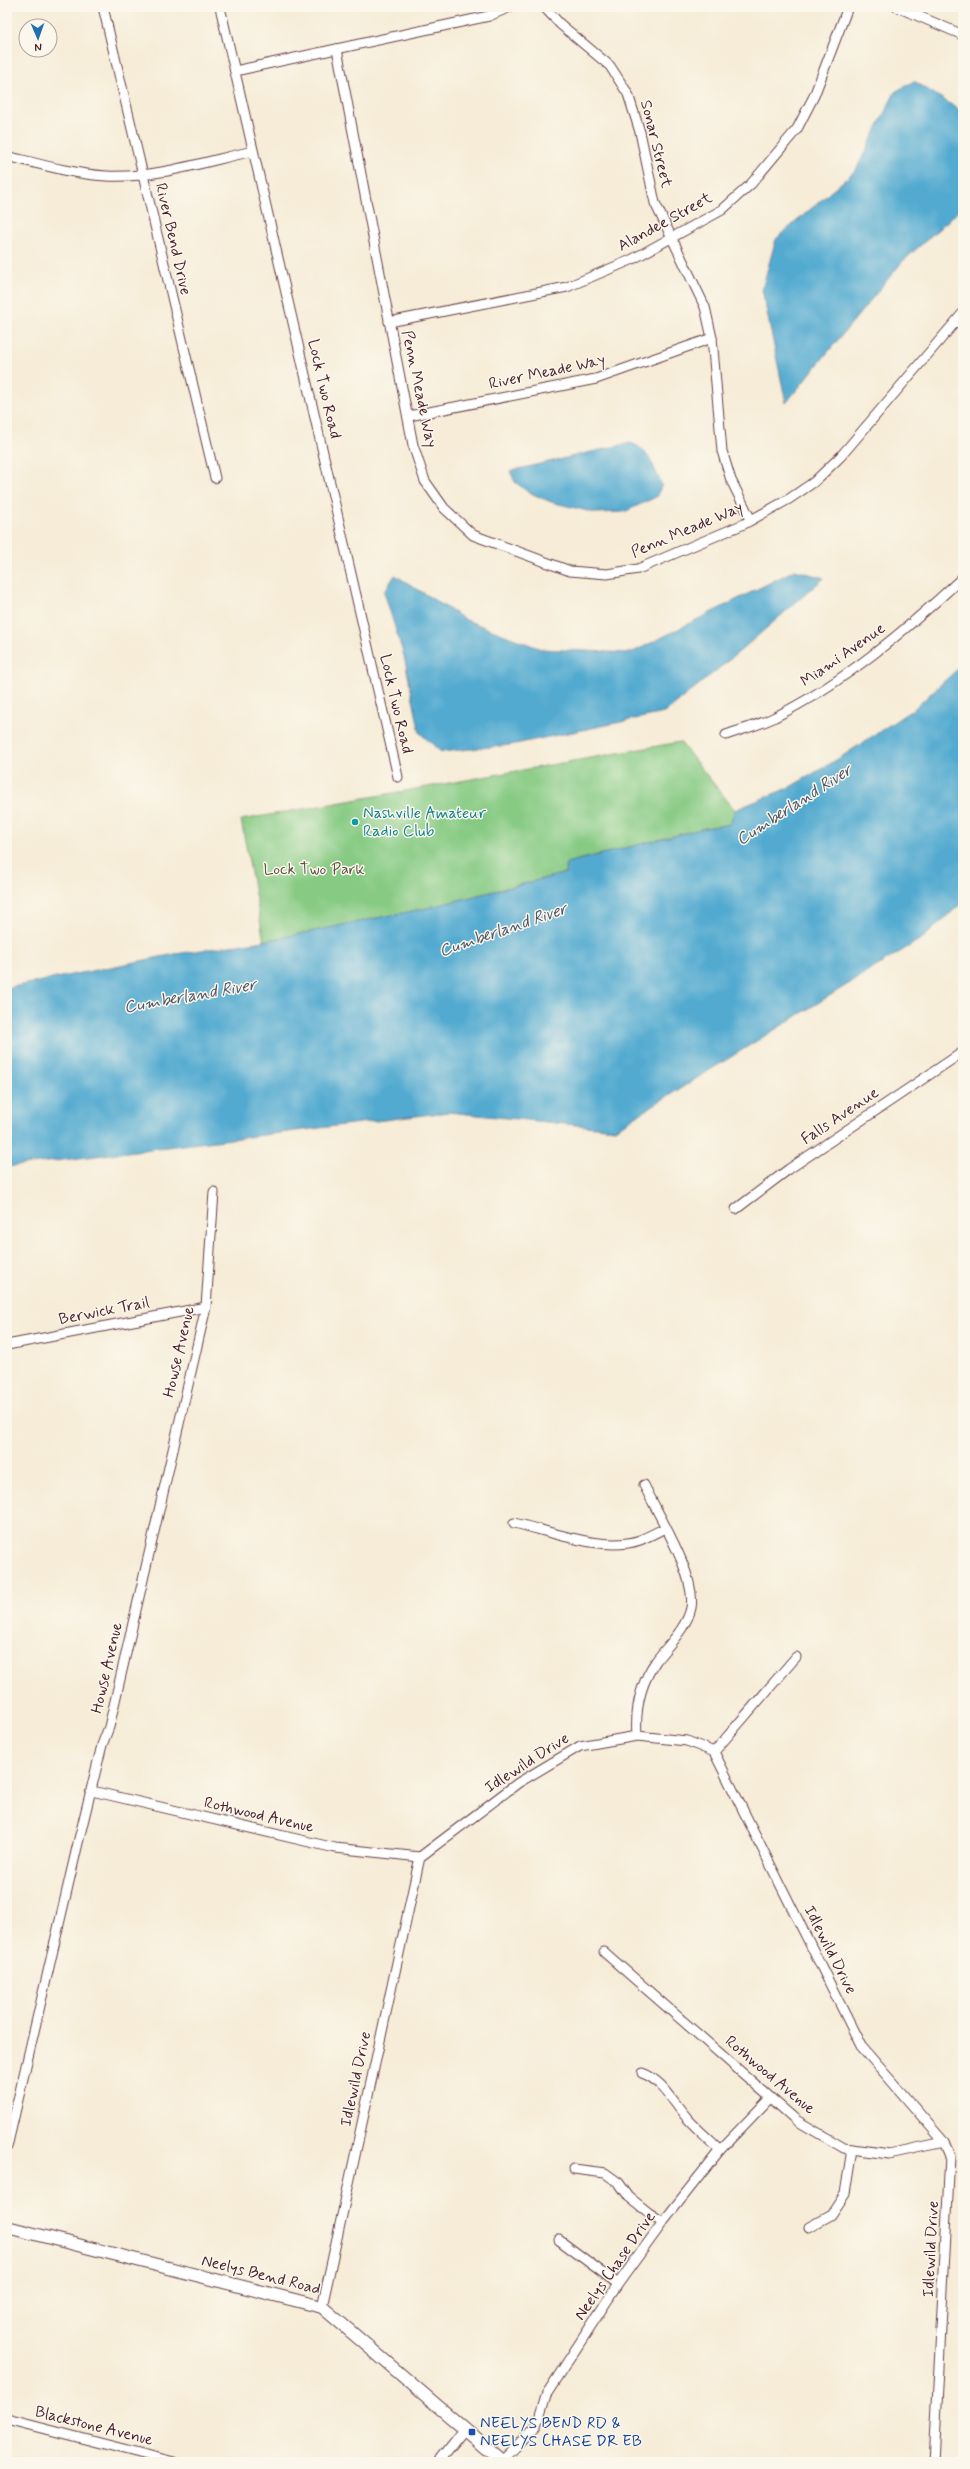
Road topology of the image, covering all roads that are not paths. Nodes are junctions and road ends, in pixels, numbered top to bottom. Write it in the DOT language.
graph roads {
  1 [pos="103,7"];
  2 [pos="220,7"];
  3 [pos="510,7"];
  4 [pos="544,7"];
  5 [pos="848,7"];
  6 [pos="896,7"];
  7 [pos="963,35"];
  8 [pos="337,49"];
  9 [pos="235,71"];
  10 [pos="253,151"];
  11 [pos="7,156"];
  12 [pos="143,175"];
  13 [pos="672,236"];
  14 [pos="963,313"];
  15 [pos="390,322"];
  16 [pos="712,338"];
  17 [pos="409,416"];
  18 [pos="214,478"];
  19 [pos="751,520"];
  20 [pos="963,577"];
  21 [pos="726,735"];
  22 [pos="398,777"];
  23 [pos="963,1052"];
  24 [pos="214,1192"];
  25 [pos="736,1209"];
  26 [pos="206,1306"];
  27 [pos="7,1345"];
  28 [pos="644,1485"];
  29 [pos="514,1522"];
  30 [pos="665,1528"];
  31 [pos="796,1657"];
  32 [pos="637,1736"];
  33 [pos="714,1752"];
  34 [pos="92,1792"];
  35 [pos="420,1857"];
  36 [pos="604,1952"];
  37 [pos="642,2073"];
  38 [pos="770,2098"];
  39 [pos="944,2142"];
  40 [pos="7,2146"];
  41 [pos="852,2149"];
  42 [pos="720,2150"];
  43 [pos="574,2169"];
  44 [pos="663,2222"];
  45 [pos="7,2227"];
  46 [pos="809,2227"];
  47 [pos="559,2240"];
  48 [pos="618,2284"];
  49 [pos="322,2307"];
  50 [pos="7,2419"];
  51 [pos="464,2430"];
  52 [pos="174,2462"];
  53 [pos="438,2462"];
  54 [pos="502,2462"];
  55 [pos="934,2462"];
  1 -- 12 [label="street, River Bend Drive"];
  2 -- 9 [label="street, Lock Two Road"];
  3 -- 8 [label="street"];
  4 -- 13 [label="street, Sonar Street"];
  5 -- 13 [label="street, Alandee Street"];
  6 -- 7 [label="street"];
  8 -- 9 [label="street"];
  8 -- 15 [label="street, Penn Meade Way"];
  9 -- 10 [label="street, Lock Two Road"];
  10 -- 12 [label="street"];
  10 -- 22 [label="street, Lock Two Road"];
  11 -- 12 [label="street"];
  12 -- 18 [label="street, River Bend Drive"];
  13 -- 15 [label="street, Alandee Street"];
  13 -- 16 [label="street, Sonar Street"];
  14 -- 19 [label="street, Penn Meade Way"];
  15 -- 17 [label="street, Penn Meade Way"];
  16 -- 17 [label="street, River Meade Way"];
  16 -- 19 [label="street, Sonar Street"];
  17 -- 19 [label="street, Penn Meade Way"];
  20 -- 21 [label="street, Miami Avenue"];
  23 -- 25 [label="street, Falls Avenue"];
  24 -- 26 [label="street, Howse Avenue"];
  26 -- 27 [label="street, Berwick Trail"];
  26 -- 34 [label="street, Howse Avenue"];
  28 -- 30 [label="street"];
  29 -- 30 [label="street"];
  30 -- 32 [label="street"];
  31 -- 33 [label="street"];
  32 -- 33 [label="street, Idlewild Drive"];
  32 -- 35 [label="street, Idlewild Drive"];
  33 -- 39 [label="street, Idlewild Drive"];
  34 -- 35 [label="street, Rothwood Avenue"];
  34 -- 40 [label="street, Howse Avenue"];
  35 -- 49 [label="street, Idlewild Drive"];
  36 -- 38 [label="street, Rothwood Avenue"];
  37 -- 42 [label="street"];
  38 -- 41 [label="street, Rothwood Avenue"];
  38 -- 42 [label="street, Neelys Chase Drive"];
  39 -- 41 [label="street, Rothwood Avenue"];
  39 -- 55 [label="street, Idlewild Drive"];
  41 -- 46 [label="street"];
  42 -- 44 [label="street, Neelys Chase Drive"];
  43 -- 44 [label="street"];
  44 -- 48 [label="street, Neelys Chase Drive"];
  45 -- 49 [label="main road, Neelys Bend Road"];
  47 -- 48 [label="street"];
  48 -- 54 [label="street, Neelys Chase Drive"];
  49 -- 51 [label="main road, Neelys Bend Road"];
  50 -- 52 [label="street, Blackstone Avenue"];
  51 -- 53 [label="street"];
  51 -- 54 [label="main road, Neelys Bend Road"];
}
